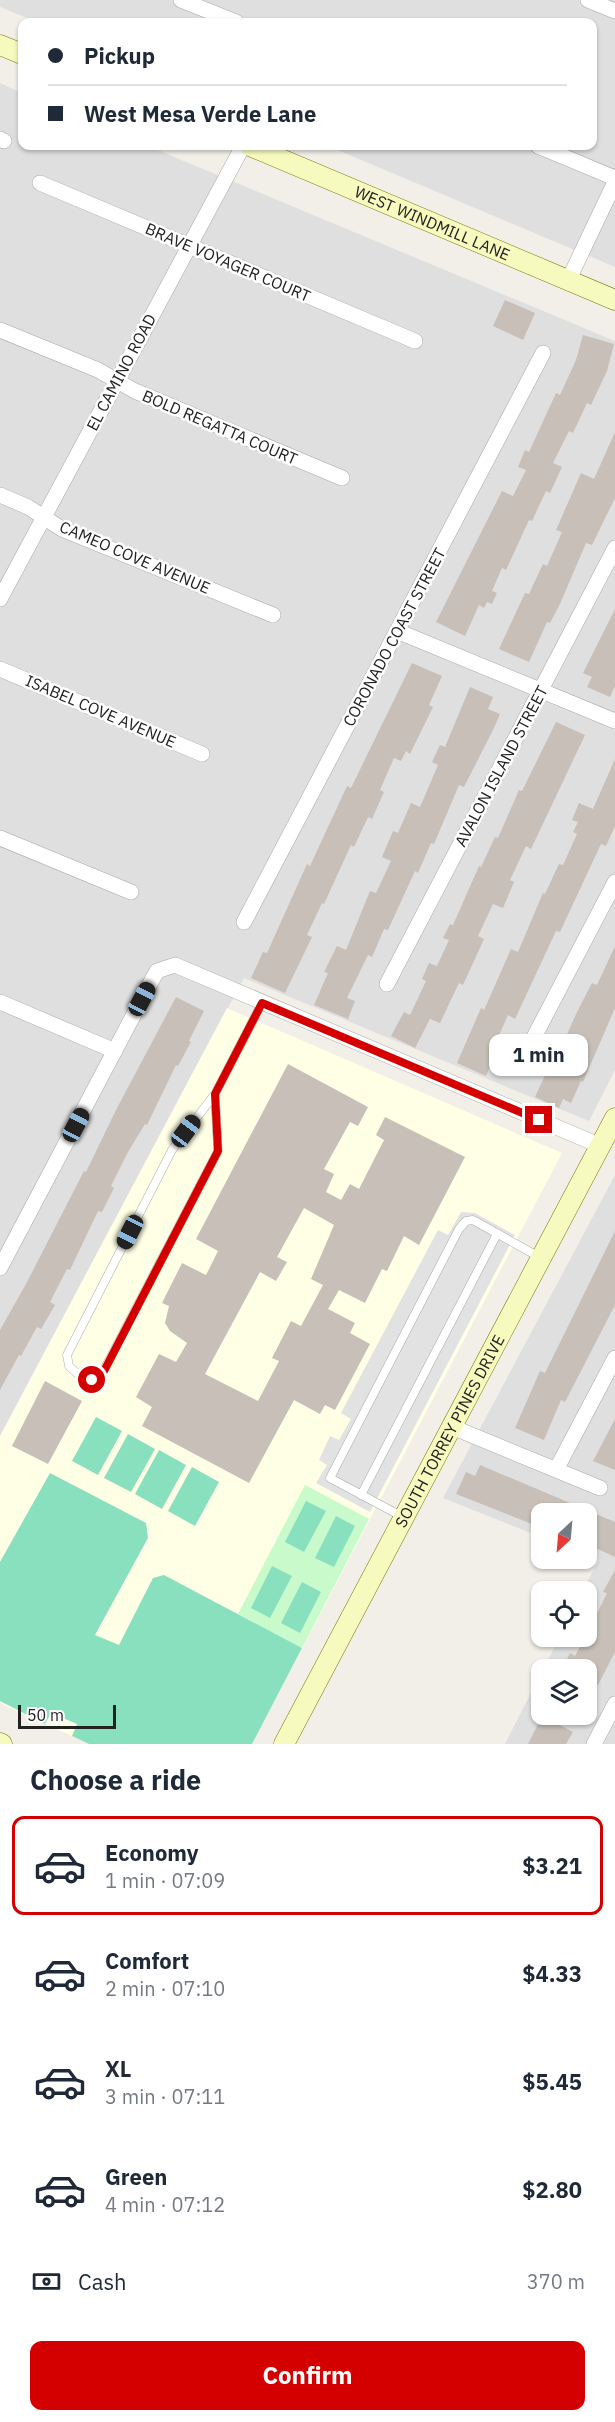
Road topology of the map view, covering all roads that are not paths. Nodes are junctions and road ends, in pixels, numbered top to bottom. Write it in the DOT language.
graph roads {
  1 [pos="181,0"];
  2 [pos="588,0"];
  3 [pos="615,11"];
  4 [pos="226,18"];
  5 [pos="0,45"];
  6 [pos="18,52"];
  7 [pos="241,150"];
  8 [pos="259,150"];
  9 [pos="547,150"];
  10 [pos="615,180"];
  11 [pos="40,183"];
  12 [pos="189,245"];
  13 [pos="568,281"];
  14 [pos="615,300"];
  15 [pos="0,330"];
  16 [pos="415,341"];
  17 [pos="543,353"];
  18 [pos="117,380"];
  19 [pos="342,478"];
  20 [pos="0,495"];
  21 [pos="44,517"];
  22 [pos="615,548"];
  23 [pos="0,599"];
  24 [pos="273,615"];
  25 [pos="397,631"];
  26 [pos="0,669"];
  27 [pos="540,690"];
  28 [pos="615,721"];
  29 [pos="202,754"];
  30 [pos="0,838"];
  31 [pos="615,882"];
  32 [pos="131,892"];
  33 [pos="244,922"];
  34 [pos="387,984"];
  35 [pos="0,1002"];
  36 [pos="262,1003"];
  37 [pos="531,1043"];
  38 [pos="115,1051"];
  39 [pos="215,1094"];
  40 [pos="615,1118"];
  41 [pos="600,1146"];
  42 [pos="497,1234"];
  43 [pos="541,1258"];
  44 [pos="0,1268"];
  45 [pos="615,1358"];
  46 [pos="452,1427"];
  47 [pos="557,1468"];
  48 [pos="600,1488"];
  49 [pos="361,1495"];
  50 [pos="404,1517"];
  51 [pos="615,1704"];
  52 [pos="284,1744"];
  53 [pos="594,1744"];
  1 -- 4 [label="street"];
  2 -- 3 [label="street"];
  5 -- 6 [label="street"];
  7 -- 12 [label="street, EL CAMINO ROAD"];
  8 -- 13 [label="street, WEST WINDMILL LANE"];
  9 -- 10 [label="street"];
  10 -- 13 [label="street"];
  11 -- 12 [label="street, BRAVE VOYAGER COURT"];
  12 -- 16 [label="street, BRAVE VOYAGER COURT"];
  12 -- 18 [label="street, EL CAMINO ROAD"];
  13 -- 14 [label="street, WEST WINDMILL LANE"];
  15 -- 18 [label="street, BOLD REGATTA COURT"];
  17 -- 25 [label="street, CORONADO COAST STREET"];
  18 -- 19 [label="street, BOLD REGATTA COURT"];
  18 -- 21 [label="street, EL CAMINO ROAD"];
  20 -- 21 [label="street, CAMEO COVE AVENUE"];
  21 -- 23 [label="street, EL CAMINO ROAD"];
  21 -- 24 [label="street, CAMEO COVE AVENUE"];
  22 -- 27 [label="street, AVALON ISLAND STREET"];
  25 -- 27 [label="street"];
  25 -- 33 [label="street, CORONADO COAST STREET"];
  26 -- 29 [label="street, ISABEL COVE AVENUE"];
  27 -- 28 [label="street"];
  27 -- 34 [label="street, AVALON ISLAND STREET"];
  30 -- 32 [label="street"];
  31 -- 37 [label="street"];
  35 -- 38 [label="street"];
  36 -- 38 [label="street"];
  36 -- 39 [label="lane"];
  36 -- 41 [label="street"];
  38 -- 44 [label="street"];
  39 -- 39 [label="lane"];
  40 -- 41 [label="street, SOUTH TORREY PINES DRIVE"];
  41 -- 43 [label="street, SOUTH TORREY PINES DRIVE"];
  42 -- 43 [label="lane"];
  42 -- 49 [label="lane"];
  42 -- 49 [label="lane"];
  43 -- 46 [label="street, SOUTH TORREY PINES DRIVE"];
  45 -- 47 [label="street"];
  46 -- 47 [label="street"];
  46 -- 50 [label="street, SOUTH TORREY PINES DRIVE"];
  47 -- 48 [label="street"];
  49 -- 50 [label="lane"];
  50 -- 52 [label="street, SOUTH TORREY PINES DRIVE"];
  51 -- 53 [label="street"];
}
